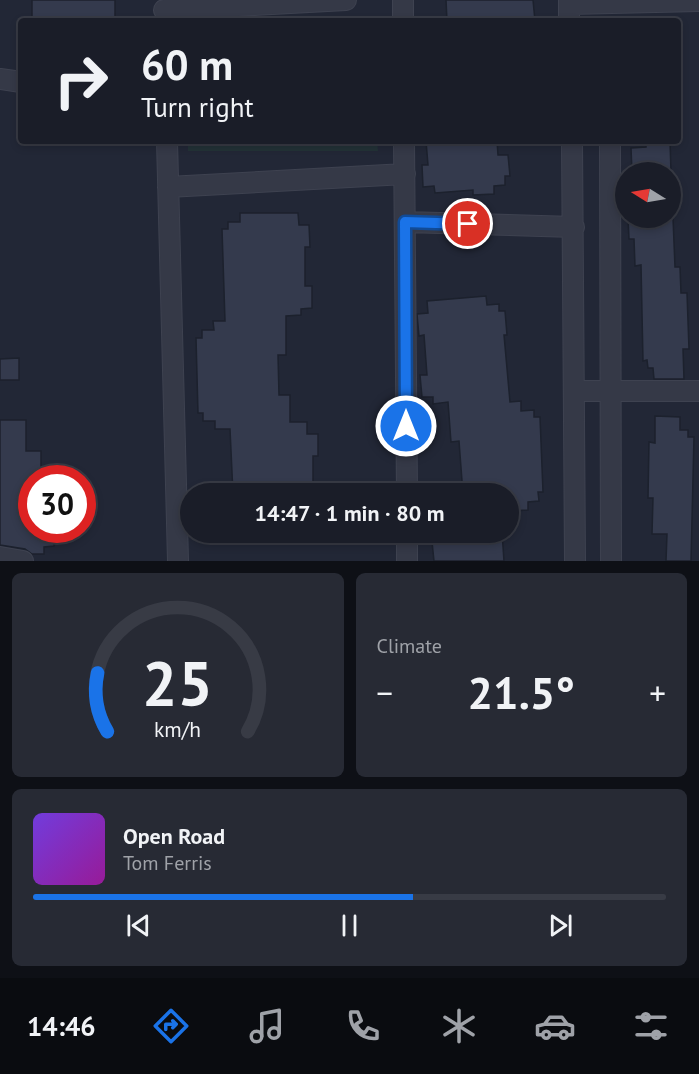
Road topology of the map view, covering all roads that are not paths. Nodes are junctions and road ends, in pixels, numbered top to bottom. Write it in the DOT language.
graph roads {
  1 [pos="346,0"];
  2 [pos="403,0"];
  3 [pos="699,1"];
  4 [pos="569,8"];
  5 [pos="609,8"];
  6 [pos="164,10"];
  7 [pos="403,18"];
  8 [pos="0,79"];
  9 [pos="18,82"];
  10 [pos="167,144"];
  11 [pos="404,144"];
  12 [pos="572,144"];
  13 [pos="610,144"];
  14 [pos="405,174"];
  15 [pos="168,187"];
  16 [pos="405,222"];
  17 [pos="574,227"];
  18 [pos="610,390"];
  19 [pos="574,391"];
  20 [pos="699,391"];
  21 [pos="407,483"];
  22 [pos="407,543"];
  23 [pos="0,557"];
  24 [pos="23,561"];
  25 [pos="178,561"];
  26 [pos="407,561"];
  27 [pos="575,561"];
  28 [pos="611,561"];
  1 -- 6 [label="street"];
  2 -- 7 [label="street"];
  3 -- 5 [label="street"];
  4 -- 5 [label="street"];
  8 -- 9 [label="street"];
  10 -- 15 [label="street"];
  11 -- 14 [label="street"];
  12 -- 17 [label="street"];
  13 -- 18 [label="street"];
  14 -- 15 [label="street"];
  14 -- 16 [label="street"];
  15 -- 25 [label="street"];
  16 -- 17 [label="street"];
  16 -- 21 [label="street"];
  17 -- 19 [label="street"];
  18 -- 19 [label="street"];
  18 -- 20 [label="street"];
  18 -- 28 [label="street"];
  19 -- 27 [label="street"];
  22 -- 26 [label="street"];
  23 -- 24 [label="street"];
}
